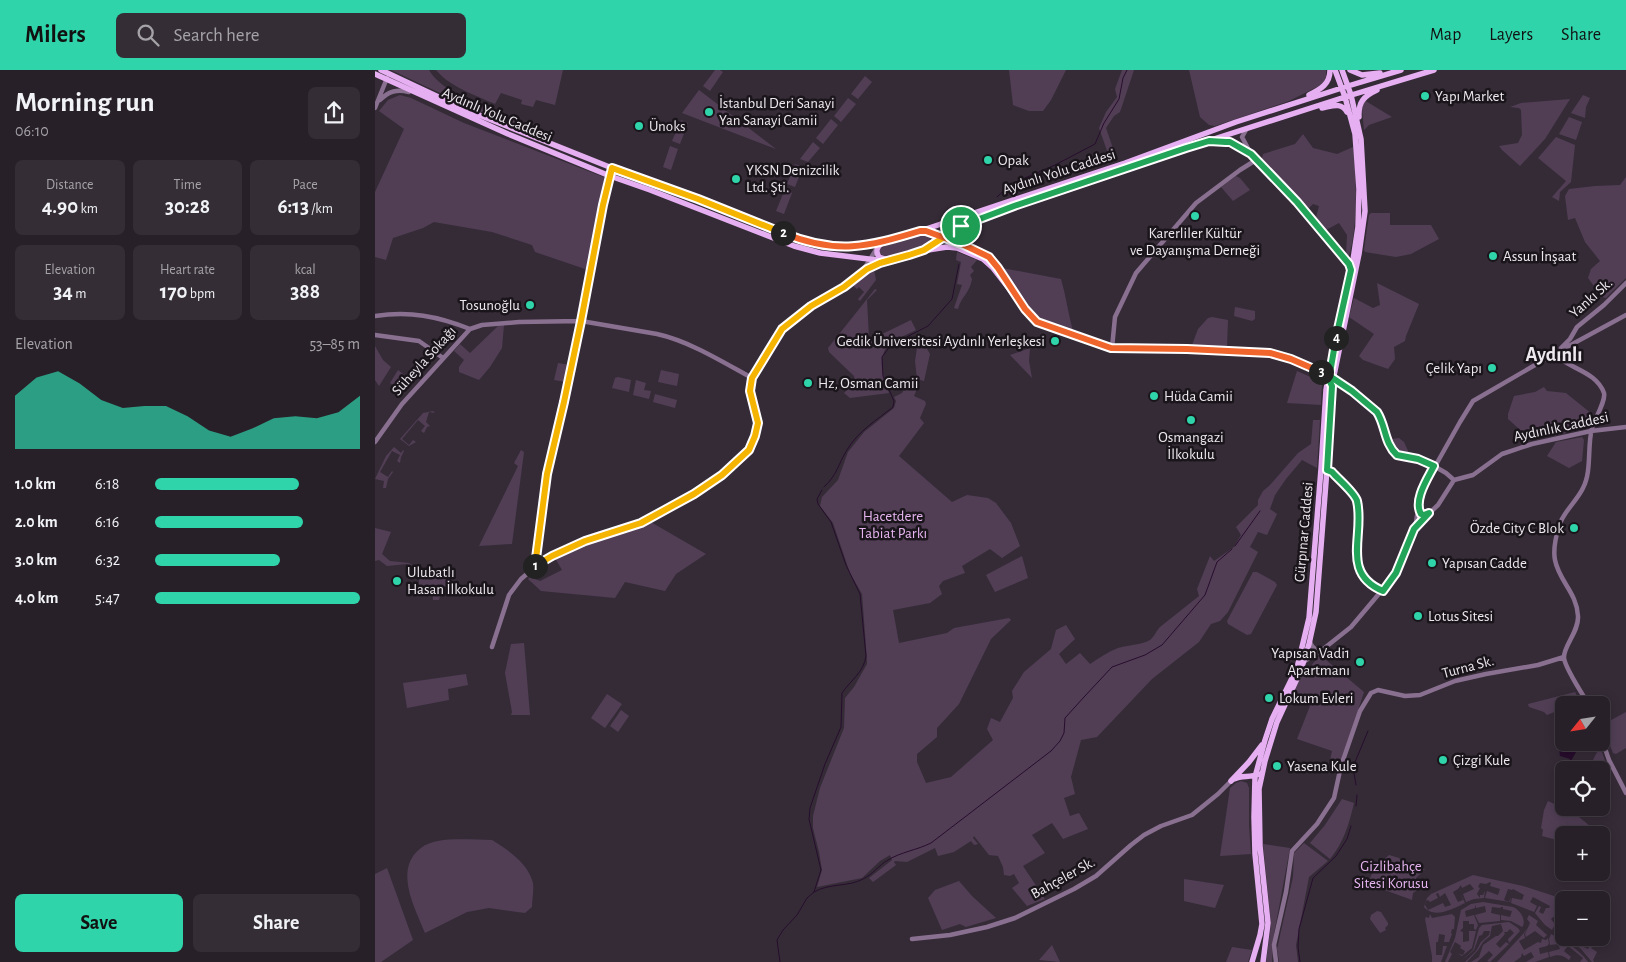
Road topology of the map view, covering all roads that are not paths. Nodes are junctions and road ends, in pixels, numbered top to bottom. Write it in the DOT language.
graph roads {
  1 [pos="382,70"];
  2 [pos="1330,70"];
  3 [pos="1335,70"];
  4 [pos="1342,70"];
  5 [pos="1350,70"];
  6 [pos="1434,70"];
  7 [pos="1399,71"];
  8 [pos="375,74"];
  9 [pos="1395,81"];
  10 [pos="385,83"];
  11 [pos="1345,86"];
  12 [pos="375,91"];
  13 [pos="411,92"];
  14 [pos="375,95"];
  15 [pos="1348,96"];
  16 [pos="1296,103"];
  17 [pos="376,107"];
  18 [pos="1301,112"];
  19 [pos="1352,122"];
  20 [pos="1252,127"];
  21 [pos="1361,138"];
  22 [pos="1209,141"];
  23 [pos="1251,154"];
  24 [pos="1256,160"];
  25 [pos="612,168"];
  26 [pos="610,176"];
  27 [pos="961,226"];
  28 [pos="920,231"];
  29 [pos="928,232"];
  30 [pos="943,237"];
  31 [pos="887,241"];
  32 [pos="964,245"];
  33 [pos="929,247"];
  34 [pos="877,248"];
  35 [pos="1359,254"];
  36 [pos="909,255"];
  37 [pos="855,258"];
  38 [pos="898,258"];
  39 [pos="870,260"];
  40 [pos="887,260"];
  41 [pos="1345,260"];
  42 [pos="1353,260"];
  43 [pos="1351,270"];
  44 [pos="860,272"];
  45 [pos="854,278"];
  46 [pos="1626,283"];
  47 [pos="1018,300"];
  48 [pos="1626,315"];
  49 [pos="375,316"];
  50 [pos="581,321"];
  51 [pos="470,329"];
  52 [pos="375,334"];
  53 [pos="1111,348"];
  54 [pos="1555,354"];
  55 [pos="443,358"];
  56 [pos="1298,362"];
  57 [pos="1333,367"];
  58 [pos="1317,371"];
  59 [pos="752,378"];
  60 [pos="1329,381"];
  61 [pos="1345,385"];
  62 [pos="1626,427"];
  63 [pos="1591,431"];
  64 [pos="375,442"];
  65 [pos="1434,466"];
  66 [pos="1324,469"];
  67 [pos="1454,480"];
  68 [pos="1418,508"];
  69 [pos="1429,513"];
  70 [pos="1414,529"];
  71 [pos="535,567"];
  72 [pos="1383,591"];
  73 [pos="1310,642"];
  74 [pos="493,647"];
  75 [pos="1322,650"];
  76 [pos="1564,656"];
  77 [pos="1303,662"];
  78 [pos="1584,696"];
  79 [pos="1265,740"];
  80 [pos="1606,751"];
  81 [pos="1258,772"];
  82 [pos="1240,774"];
  83 [pos="1231,781"];
  84 [pos="1256,791"];
  85 [pos="1626,793"];
  86 [pos="912,939"];
  87 [pos="1252,962"];
  88 [pos="1263,962"];
  89 [pos="1276,962"];
  1 -- 10 [label="street"];
  1 -- 25 [label="main road, Aydınlı Yolu Caddesi"];
  2 -- 16 [label="main road"];
  3 -- 11 [label="main road"];
  4 -- 11 [label="main road"];
  5 -- 7 [label="main road"];
  6 -- 9 [label="main road, Aydınlı Yolu Caddesi"];
  7 -- 11 [label="main road, Aydınlı Yolu Caddesi"];
  8 -- 10 [label="main road, Aydınlı Yolu Caddesi"];
  9 -- 15 [label="main road, Aydınlı Yolu Caddesi"];
  9 -- 21 [label="main road"];
  10 -- 12 [label="street"];
  10 -- 13 [label="main road, Aydınlı Yolu Caddesi"];
  10 -- 17 [label="street"];
  11 -- 15 [label="main road"];
  11 -- 16 [label="main road, Aydınlı Yolu Caddesi"];
  13 -- 17 [label="street"];
  13 -- 26 [label="main road, Aydınlı Yolu Caddesi"];
  14 -- 17 [label="street"];
  15 -- 18 [label="main road, Aydınlı Yolu Caddesi"];
  15 -- 19 [label="main road, Gürpınar Caddesi"];
  15 -- 21 [label="main road, Gürpınar Caddesi"];
  16 -- 28 [label="main road, Aydınlı Yolu Caddesi"];
  18 -- 19 [label="main road"];
  18 -- 20 [label="main road, Aydınlı Yolu Caddesi"];
  19 -- 42 [label="main road, Gürpınar Caddesi"];
  20 -- 22 [label="main road, Aydınlı Yolu Caddesi"];
  20 -- 23 [label="street"];
  21 -- 35 [label="main road, Gürpınar Caddesi"];
  22 -- 23 [label="street"];
  22 -- 27 [label="main road, Aydınlı Yolu Caddesi"];
  23 -- 24 [label="street"];
  24 -- 41 [label="street"];
  24 -- 53 [label="street"];
  25 -- 26 [label="main road"];
  25 -- 31 [label="main road, Aydınlı Yolu Caddesi"];
  26 -- 37 [label="main road, Aydınlı Yolu Caddesi"];
  26 -- 50 [label="street"];
  27 -- 30 [label="main road, Aydınlı Yolu Caddesi"];
  27 -- 32 [label="main road"];
  28 -- 29 [label="main road"];
  28 -- 31 [label="main road, Aydınlı Yolu Caddesi"];
  29 -- 30 [label="main road"];
  29 -- 33 [label="main road"];
  30 -- 32 [label="main road"];
  30 -- 33 [label="main road, Aydınlı Yolu Caddesi"];
  31 -- 34 [label="main road"];
  32 -- 47 [label="main road"];
  33 -- 36 [label="main road, Aydınlı Yolu Caddesi"];
  34 -- 39 [label="street"];
  34 -- 40 [label="main road"];
  35 -- 42 [label="street"];
  35 -- 57 [label="main road, Gürpınar Caddesi"];
  36 -- 38 [label="main road, Aydınlı Yolu Caddesi"];
  36 -- 47 [label="main road"];
  37 -- 39 [label="main road, Aydınlı Yolu Caddesi"];
  37 -- 44 [label="street"];
  38 -- 40 [label="main road, Aydınlı Yolu Caddesi"];
  38 -- 45 [label="street"];
  39 -- 40 [label="main road, Aydınlı Yolu Caddesi"];
  39 -- 44 [label="street"];
  41 -- 42 [label="street"];
  41 -- 43 [label="street"];
  42 -- 43 [label="main road, Gürpınar Caddesi"];
  43 -- 57 [label="main road, Gürpınar Caddesi"];
  44 -- 45 [label="street"];
  45 -- 59 [label="street"];
  46 -- 54 [label="street, Yankı Sk."];
  47 -- 53 [label="main road"];
  48 -- 54 [label="street"];
  49 -- 51 [label="street"];
  50 -- 51 [label="street, Süheyla Sokağı"];
  50 -- 59 [label="street, Süheyla Sokağı"];
  50 -- 71 [label="street"];
  51 -- 55 [label="street, Süheyla Sokağı"];
  52 -- 55 [label="street"];
  53 -- 56 [label="main road"];
  54 -- 63 [label="street"];
  54 -- 65 [label="street"];
  55 -- 64 [label="street, Süheyla Sokağı"];
  56 -- 58 [label="main road"];
  56 -- 60 [label="main road"];
  57 -- 58 [label="main road"];
  57 -- 60 [label="main road, Gürpınar Caddesi"];
  57 -- 61 [label="street"];
  58 -- 60 [label="main road"];
  59 -- 71 [label="street"];
  60 -- 61 [label="street"];
  60 -- 61 [label="street"];
  60 -- 66 [label="main road, Gürpınar Caddesi"];
  61 -- 65 [label="street"];
  62 -- 63 [label="street, Aydınlık Caddesi"];
  63 -- 67 [label="street, Aydınlık Caddesi"];
  63 -- 76 [label="street"];
  65 -- 67 [label="street"];
  65 -- 68 [label="street"];
  66 -- 72 [label="street"];
  66 -- 73 [label="main road, Gürpınar Caddesi"];
  66 -- 79 [label="main road, Gürpınar Caddesi"];
  67 -- 69 [label="street"];
  68 -- 69 [label="street"];
  68 -- 70 [label="street"];
  69 -- 70 [label="street"];
  70 -- 72 [label="street"];
  71 -- 74 [label="street"];
  72 -- 75 [label="street"];
  73 -- 75 [label="street"];
  73 -- 77 [label="main road, Gürpınar Caddesi"];
  75 -- 77 [label="street"];
  76 -- 78 [label="street"];
  76 -- 89 [label="street, Turna Sk."];
  77 -- 81 [label="main road, Gürpınar Caddesi"];
  79 -- 81 [label="main road, Gürpınar Caddesi"];
  79 -- 82 [label="main road"];
  80 -- 85 [label="street"];
  81 -- 82 [label="main road"];
  81 -- 82 [label="main road"];
  81 -- 84 [label="main road, Gürpınar Caddesi"];
  81 -- 84 [label="main road, Gürpınar Caddesi"];
  82 -- 83 [label="main road"];
  82 -- 84 [label="main road"];
  83 -- 86 [label="street, Bahçeler Sk."];
  84 -- 87 [label="main road, Gürpınar Caddesi"];
  84 -- 88 [label="main road, Gürpınar Caddesi"];
}
